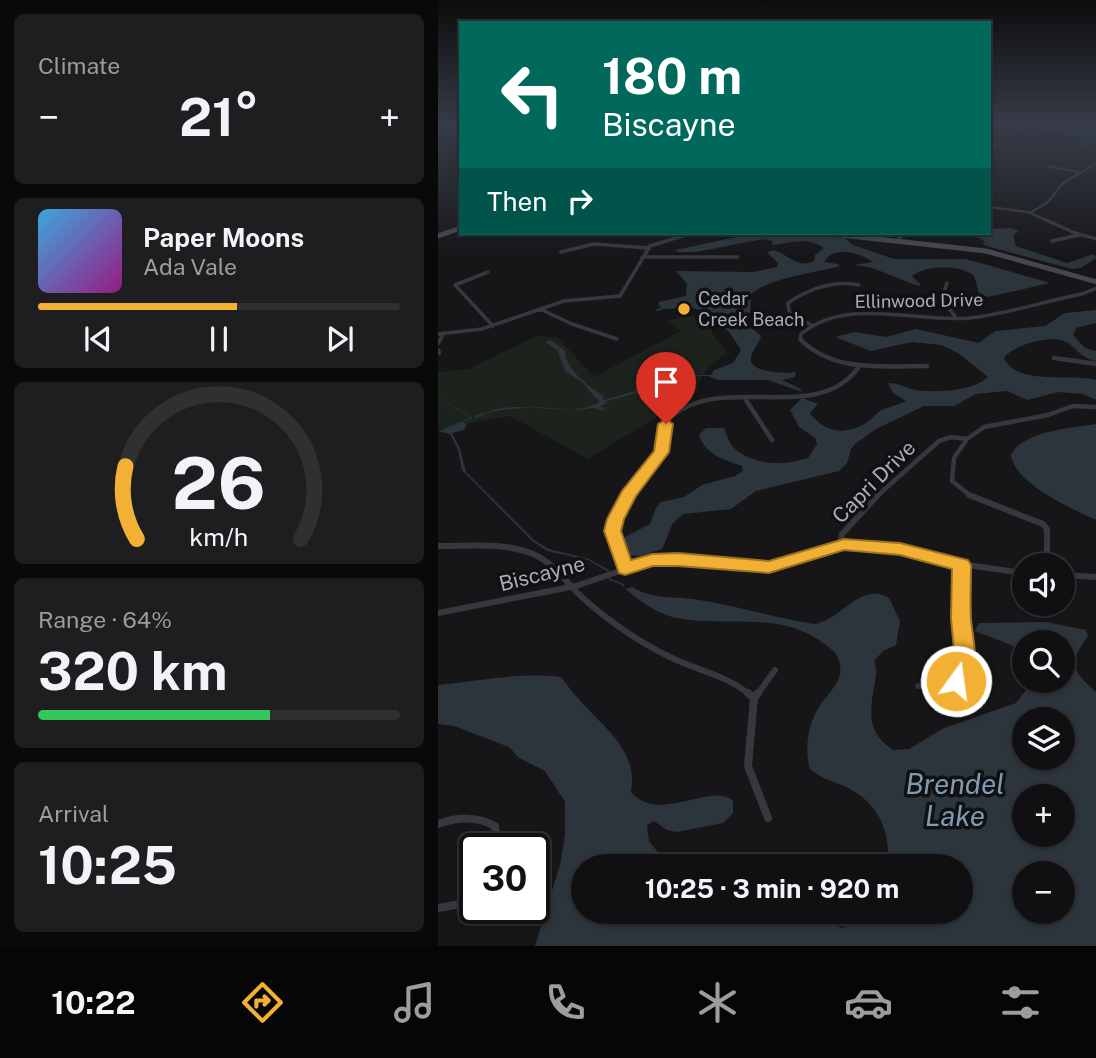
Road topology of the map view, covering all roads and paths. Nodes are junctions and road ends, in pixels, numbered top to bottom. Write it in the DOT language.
graph roads {
  1 [pos="1064,169"];
  2 [pos="1085,169"];
  3 [pos="1079,172"];
  4 [pos="991,208"];
  5 [pos="1030,213"];
  6 [pos="459,229"];
  7 [pos="677,235"];
  8 [pos="864,235"];
  9 [pos="1078,235"];
  10 [pos="438,236"];
  11 [pos="902,237"];
  12 [pos="1097,239"];
  13 [pos="1052,241"];
  14 [pos="649,248"];
  15 [pos="561,252"];
  16 [pos="642,257"];
  17 [pos="738,257"];
  18 [pos="488,272"];
  19 [pos="947,282"];
  20 [pos="1097,282"];
  21 [pos="859,285"];
  22 [pos="1097,288"];
  23 [pos="540,309"];
  24 [pos="956,318"];
  25 [pos="811,325"];
  26 [pos="493,326"];
  27 [pos="441,333"];
  28 [pos="617,339"];
  29 [pos="438,344"];
  30 [pos="1055,358"];
  31 [pos="1097,364"];
  32 [pos="927,366"];
  33 [pos="857,368"];
  34 [pos="744,397"];
  35 [pos="1097,407"];
  36 [pos="967,439"];
  37 [pos="772,440"];
  38 [pos="438,546"];
  39 [pos="840,546"];
  40 [pos="1047,553"];
  41 [pos="962,565"];
  42 [pos="622,570"];
  43 [pos="1012,571"];
  44 [pos="1075,576"];
  45 [pos="1097,577"];
  46 [pos="572,587"];
  47 [pos="438,613"];
  48 [pos="775,670"];
  49 [pos="918,686"];
  50 [pos="754,698"];
  51 [pos="768,818"];
  52 [pos="438,824"];
  53 [pos="496,833"];
  54 [pos="459,904"];
  55 [pos="438,908"];
  1 -- 3 [label="street"];
  2 -- 3 [label="street"];
  3 -- 5 [label="street"];
  4 -- 5 [label="street"];
  5 -- 9 [label="street"];
  6 -- 10 [label="main road"];
  7 -- 14 [label="street"];
  8 -- 11 [label="main road"];
  9 -- 12 [label="street"];
  9 -- 13 [label="street"];
  11 -- 20 [label="main road"];
  14 -- 15 [label="street"];
  14 -- 16 [label="street"];
  16 -- 17 [label="street"];
  16 -- 23 [label="street"];
  18 -- 26 [label="street"];
  19 -- 24 [label="street"];
  21 -- 25 [label="street"];
  22 -- 24 [label="street, Ellinwood Drive"];
  23 -- 26 [label="street"];
  23 -- 28 [label="street"];
  24 -- 25 [label="street, Ellinwood Drive"];
  25 -- 33 [label="street"];
  26 -- 27 [label="street"];
  27 -- 29 [label="street"];
  30 -- 31 [label="street"];
  32 -- 33 [label="street"];
  33 -- 34 [label="street"];
  34 -- 37 [label="street"];
  34 -- 42 [label="street"];
  35 -- 36 [label="street, Capri Drive"];
  36 -- 39 [label="street, Capri Drive"];
  36 -- 40 [label="street"];
  38 -- 46 [label="street"];
  39 -- 41 [label="street, Biscayne"];
  39 -- 42 [label="street, Biscayne"];
  41 -- 43 [label="street, Biscayne"];
  41 -- 49 [label="street"];
  42 -- 46 [label="street, Biscayne"];
  44 -- 45 [label="street"];
  46 -- 47 [label="street, Biscayne"];
  46 -- 50 [label="street"];
  48 -- 50 [label="street"];
  50 -- 51 [label="street"];
  52 -- 53 [label="street"];
  54 -- 55 [label="street"];
}
